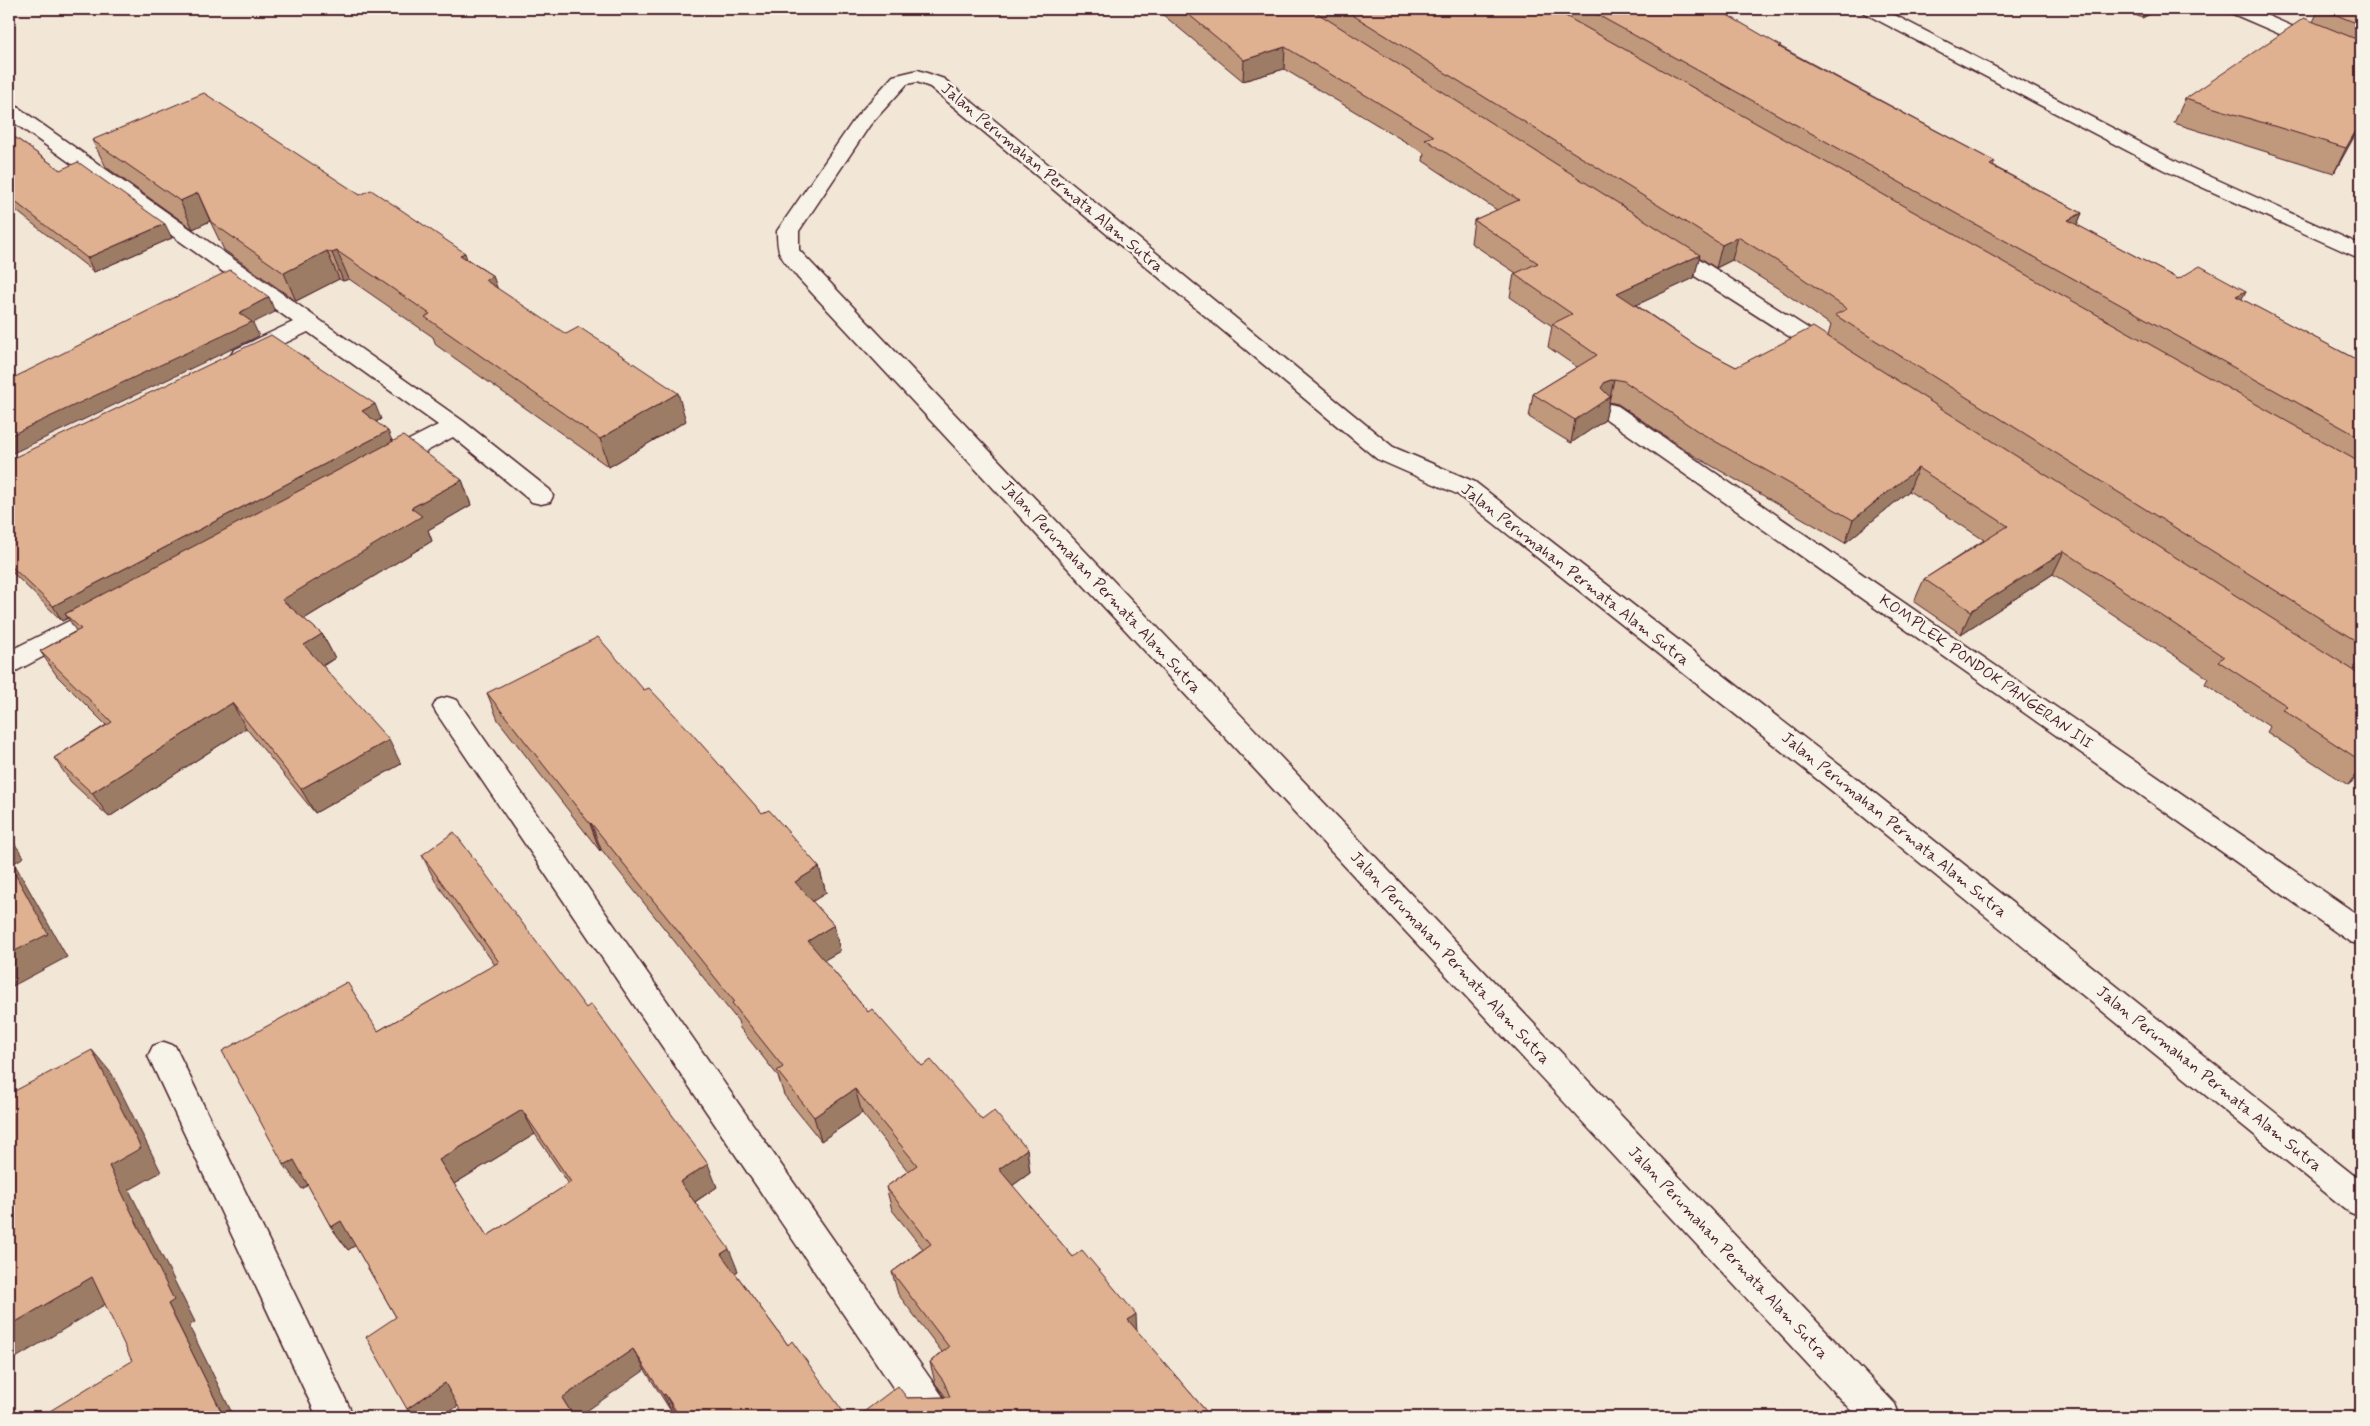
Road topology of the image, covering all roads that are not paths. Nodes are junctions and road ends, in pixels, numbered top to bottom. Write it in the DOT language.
graph roads {
  1 [pos="1870,9"];
  2 [pos="2237,9"];
  3 [pos="2361,63"];
  4 [pos="9,110"];
  5 [pos="1646,235"];
  6 [pos="2361,253"];
  7 [pos="309,323"];
  8 [pos="1848,364"];
  9 [pos="221,365"];
  10 [pos="1610,411"];
  11 [pos="455,426"];
  12 [pos="368,472"];
  13 [pos="541,496"];
  14 [pos="131,598"];
  15 [pos="9,663"];
  16 [pos="447,707"];
  17 [pos="2361,933"];
  18 [pos="164,1056"];
  19 [pos="2361,1201"];
  20 [pos="336,1417"];
  21 [pos="935,1417"];
  22 [pos="1882,1417"];
  1 -- 6 [label="street"];
  2 -- 3 [label="street"];
  4 -- 7 [label="street"];
  5 -- 8 [label="street"];
  7 -- 9 [label="street"];
  7 -- 11 [label="street"];
  10 -- 17 [label="street, KOMPLEK PONDOK PANGERAN III"];
  11 -- 12 [label="street"];
  11 -- 13 [label="street"];
  14 -- 15 [label="street"];
  16 -- 21 [label="street"];
  18 -- 20 [label="street"];
  19 -- 22 [label="street, Jalan Perumahan Permata Alam Sutra"];
}
